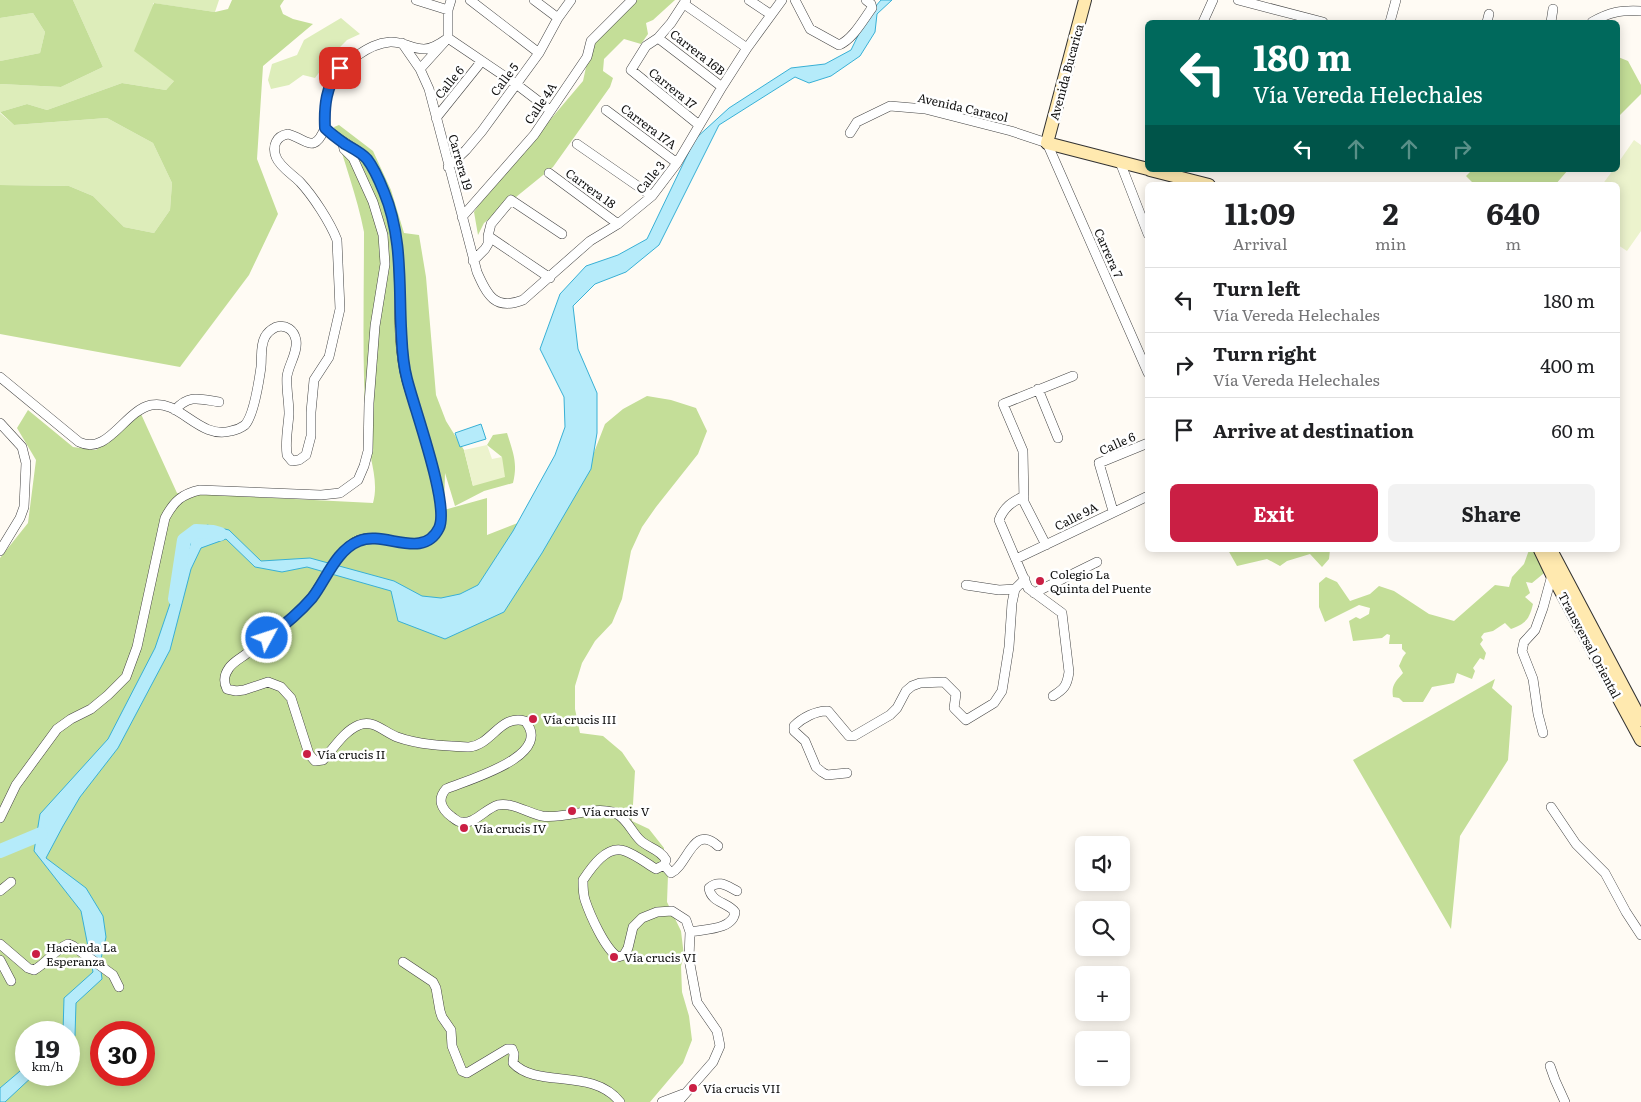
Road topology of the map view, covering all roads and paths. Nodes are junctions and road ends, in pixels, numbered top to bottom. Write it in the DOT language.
graph roads {
  1 [pos="416,0"];
  2 [pos="451,0"];
  3 [pos="470,0"];
  4 [pos="534,0"];
  5 [pos="571,0"];
  6 [pos="632,0"];
  7 [pos="750,0"];
  8 [pos="782,0"];
  9 [pos="795,0"];
  10 [pos="867,0"];
  11 [pos="1086,0"];
  12 [pos="1214,0"];
  13 [pos="1238,0"];
  14 [pos="1396,0"];
  15 [pos="685,2"];
  16 [pos="448,10"];
  17 [pos="1553,10"];
  18 [pos="1641,11"];
  19 [pos="770,14"];
  20 [pos="558,18"];
  21 [pos="1204,20"];
  22 [pos="1303,20"];
  23 [pos="1391,20"];
  24 [pos="1551,20"];
  25 [pos="1596,20"];
  26 [pos="448,38"];
  27 [pos="658,38"];
  28 [pos="402,43"];
  29 [pos="747,48"];
  30 [pos="539,53"];
  31 [pos="482,62"];
  32 [pos="420,69"];
  33 [pos="516,84"];
  34 [pos="722,87"];
  35 [pos="550,110"];
  36 [pos="606,110"];
  37 [pos="436,118"];
  38 [pos="699,125"];
  39 [pos="325,128"];
  40 [pos="850,133"];
  41 [pos="343,142"];
  42 [pos="1047,143"];
  43 [pos="577,144"];
  44 [pos="1120,162"];
  45 [pos="677,163"];
  46 [pos="448,167"];
  47 [pos="1145,169"];
  48 [pos="1157,172"];
  49 [pos="549,173"];
  50 [pos="1198,182"];
  51 [pos="652,196"];
  52 [pos="462,217"];
  53 [pos="618,224"];
  54 [pos="1145,226"];
  55 [pos="562,234"];
  56 [pos="488,236"];
  57 [pos="473,261"];
  58 [pos="550,278"];
  59 [pos="486,292"];
  60 [pos="1145,366"];
  61 [pos="1073,376"];
  62 [pos="0,377"];
  63 [pos="1038,389"];
  64 [pos="219,402"];
  65 [pos="175,410"];
  66 [pos="0,423"];
  67 [pos="1058,438"];
  68 [pos="1145,444"];
  69 [pos="1024,496"];
  70 [pos="1145,497"];
  71 [pos="1113,511"];
  72 [pos="1046,544"];
  73 [pos="0,551"];
  74 [pos="1541,552"];
  75 [pos="1552,552"];
  76 [pos="1016,558"];
  77 [pos="1097,562"];
  78 [pos="1552,575"];
  79 [pos="1025,579"];
  80 [pos="966,585"];
  81 [pos="1015,589"];
  82 [pos="1034,593"];
  83 [pos="1052,696"];
  84 [pos="1641,720"];
  85 [pos="1543,733"];
  86 [pos="1641,740"];
  87 [pos="848,772"];
  88 [pos="1551,807"];
  89 [pos="0,818"];
  90 [pos="718,846"];
  91 [pos="664,865"];
  92 [pos="11,882"];
  93 [pos="0,891"];
  94 [pos="737,891"];
  95 [pos="690,932"];
  96 [pos="1641,935"];
  97 [pos="0,944"];
  98 [pos="0,960"];
  99 [pos="403,962"];
  100 [pos="11,981"];
  101 [pos="118,987"];
  102 [pos="1550,1066"];
  103 [pos="686,1093"];
  104 [pos="620,1102"];
  105 [pos="662,1102"];
  106 [pos="678,1102"];
  107 [pos="1566,1102"];
  1 -- 16 [label="street"];
  2 -- 16 [label="street"];
  3 -- 30 [label="street"];
  4 -- 20 [label="street"];
  5 -- 20 [label="street, Calle 5"];
  6 -- 35 [label="street, Calle 4A"];
  7 -- 19 [label="street"];
  8 -- 19 [label="street, Calle 3"];
  9 -- 10 [label="street"];
  11 -- 42 [label="main road, Avenida Bucarica"];
  12 -- 21 [label="street"];
  13 -- 22 [label="street"];
  14 -- 23 [label="street"];
  15 -- 27 [label="street"];
  15 -- 29 [label="street"];
  16 -- 26 [label="street"];
  17 -- 24 [label="street"];
  18 -- 25 [label="street"];
  19 -- 29 [label="street, Calle 3"];
  20 -- 30 [label="street, Calle 5"];
  26 -- 28 [label="street"];
  26 -- 31 [label="street"];
  26 -- 32 [label="street"];
  27 -- 34 [label="street, Carrera 16B"];
  27 -- 38 [label="street, Carrera 17"];
  28 -- 32 [label="street, Carrera 19"];
  28 -- 39 [label="street"];
  29 -- 34 [label="street, Calle 3"];
  30 -- 33 [label="street, Calle 5"];
  31 -- 33 [label="street"];
  31 -- 37 [label="street, Calle 6"];
  32 -- 37 [label="street, Carrera 19"];
  33 -- 35 [label="street"];
  33 -- 46 [label="street, Calle 5"];
  34 -- 38 [label="street, Calle 3"];
  35 -- 52 [label="street, Calle 4A"];
  36 -- 45 [label="street, Carrera 17A"];
  37 -- 46 [label="street, Carrera 19"];
  38 -- 45 [label="street, Calle 3"];
  39 -- 41 [label="street"];
  39 -- 65 [label="street"];
  40 -- 42 [label="street, Avenida Caracol"];
  41 -- 89 [label="street"];
  41 -- 91 [label="street"];
  42 -- 44 [label="main road"];
  42 -- 60 [label="street, Carrera 7"];
  43 -- 51 [label="street"];
  44 -- 47 [label="main road"];
  44 -- 54 [label="street"];
  45 -- 51 [label="street, Calle 3"];
  46 -- 52 [label="street, Carrera 19"];
  48 -- 50 [label="main road"];
  49 -- 53 [label="street, Carrera 18"];
  51 -- 53 [label="street, Calle 3"];
  52 -- 57 [label="street, Carrera 19"];
  53 -- 58 [label="street, Calle 3"];
  55 -- 56 [label="street"];
  56 -- 57 [label="street"];
  56 -- 58 [label="street"];
  57 -- 59 [label="street, Carrera 19"];
  58 -- 59 [label="street, Calle 3"];
  61 -- 63 [label="street"];
  62 -- 65 [label="street"];
  63 -- 67 [label="street"];
  63 -- 69 [label="street"];
  64 -- 65 [label="street"];
  66 -- 73 [label="street"];
  68 -- 71 [label="street, Calle 6"];
  69 -- 72 [label="street"];
  69 -- 76 [label="street"];
  70 -- 71 [label="street, Calle 9A"];
  71 -- 72 [label="street, Calle 9A"];
  72 -- 76 [label="street, Calle 9A"];
  74 -- 78 [label="main road, Transversal Oriental"];
  75 -- 84 [label="main road, Transversal Oriental"];
  76 -- 79 [label="street"];
  77 -- 82 [label="street"];
  78 -- 85 [label="street"];
  78 -- 86 [label="main road, Transversal Oriental"];
  79 -- 81 [label="street"];
  79 -- 82 [label="street"];
  80 -- 81 [label="street"];
  81 -- 87 [label="street"];
  82 -- 83 [label="street"];
  88 -- 96 [label="street"];
  90 -- 91 [label="street"];
  91 -- 95 [label="street"];
  92 -- 93 [label="street"];
  94 -- 95 [label="street"];
  95 -- 103 [label="street"];
  97 -- 101 [label="street"];
  98 -- 100 [label="street"];
  99 -- 104 [label="street"];
  102 -- 107 [label="street"];
  103 -- 105 [label="street"];
  103 -- 106 [label="street"];
}
